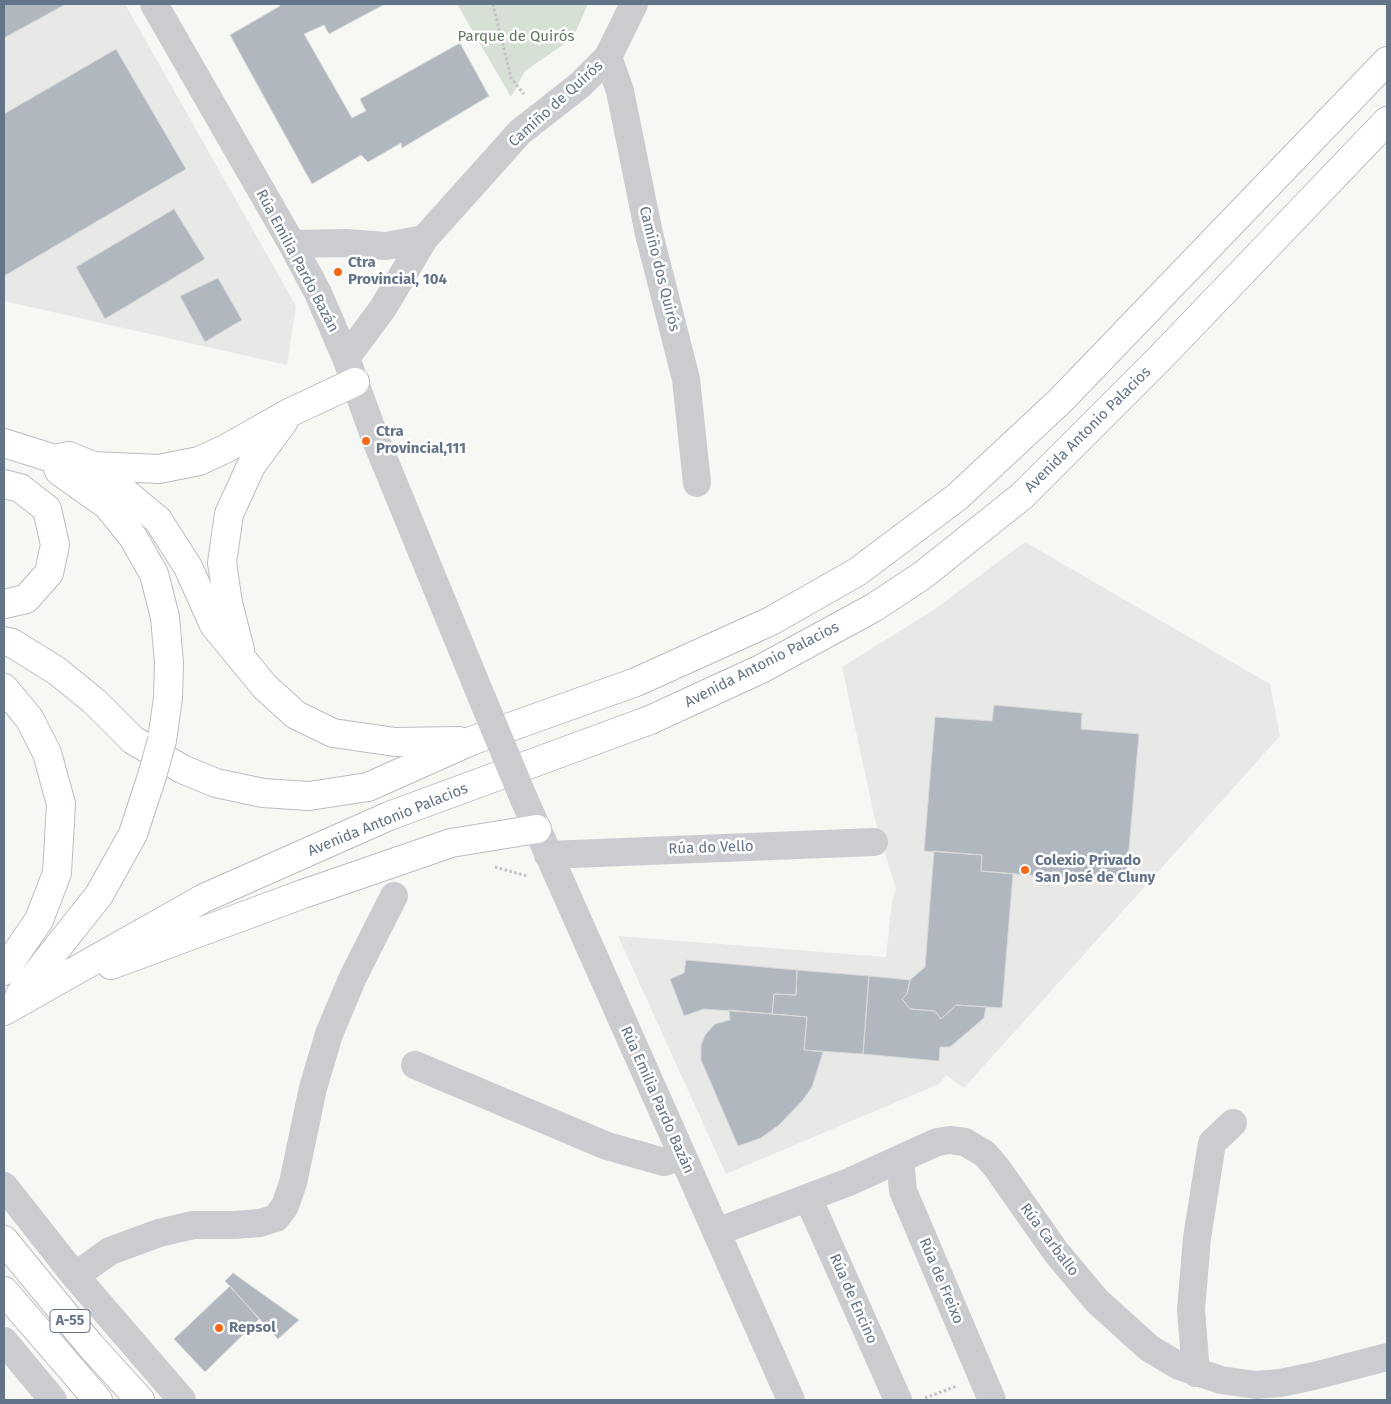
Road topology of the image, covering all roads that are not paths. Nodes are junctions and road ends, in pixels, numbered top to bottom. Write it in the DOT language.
graph roads {
  1 [pos="154,4"];
  2 [pos="634,4"];
  3 [pos="608,57"];
  4 [pos="1387,61"];
  5 [pos="1387,121"];
  6 [pos="424,239"];
  7 [pos="292,244"];
  8 [pos="350,370"];
  9 [pos="289,413"];
  10 [pos="4,443"];
  11 [pos="55,459"];
  12 [pos="93,466"];
  13 [pos="697,483"];
  14 [pos="4,484"];
  15 [pos="4,604"];
  16 [pos="4,641"];
  17 [pos="244,661"];
  18 [pos="4,688"];
  19 [pos="471,741"];
  20 [pos="537,829"];
  21 [pos="874,842"];
  22 [pos="548,854"];
  23 [pos="394,896"];
  24 [pos="4,971"];
  25 [pos="72,972"];
  26 [pos="6,1010"];
  27 [pos="415,1065"];
  28 [pos="1233,1123"];
  29 [pos="682,1156"];
  30 [pos="900,1159"];
  31 [pos="4,1186"];
  32 [pos="808,1198"];
  33 [pos="717,1232"];
  34 [pos="4,1240"];
  35 [pos="75,1276"];
  36 [pos="4,1291"];
  37 [pos="4,1341"];
  38 [pos="1387,1357"];
  39 [pos="1196,1373"];
  40 [pos="53,1400"];
  41 [pos="98,1400"];
  42 [pos="140,1400"];
  43 [pos="182,1400"];
  44 [pos="791,1400"];
  45 [pos="898,1400"];
  46 [pos="992,1400"];
  1 -- 7 [label="street, Rúa Emilia Pardo Bazán"];
  2 -- 3 [label="street, Camiño de Quirós"];
  3 -- 6 [label="street, Camiño de Quirós"];
  3 -- 13 [label="street, Camiño dos Quirós"];
  4 -- 19 [label="main road"];
  5 -- 25 [label="main road, Avenida Antonio Palacios"];
  6 -- 7 [label="street"];
  6 -- 8 [label="street, Camiño de Quirós"];
  7 -- 8 [label="street, Rúa Emilia Pardo Bazán"];
  8 -- 9 [label="main road"];
  8 -- 20 [label="street, Rúa Emilia Pardo Bazán, bridge"];
  9 -- 12 [label="main road"];
  9 -- 17 [label="main road"];
  10 -- 11 [label="main road"];
  11 -- 12 [label="main road"];
  11 -- 26 [label="main road, bridge"];
  12 -- 17 [label="main road"];
  14 -- 15 [label="main road"];
  16 -- 19 [label="main road"];
  17 -- 19 [label="main road"];
  18 -- 24 [label="main road"];
  20 -- 22 [label="street, Rúa Emilia Pardo Bazán"];
  20 -- 25 [label="main road"];
  21 -- 22 [label="street, Rúa do Vello"];
  22 -- 29 [label="street, Rúa Emilia Pardo Bazán"];
  23 -- 35 [label="street"];
  25 -- 26 [label="main road, Avenida Antonio Palacios"];
  27 -- 29 [label="street"];
  28 -- 39 [label="street"];
  29 -- 33 [label="street, Rúa Emilia Pardo Bazán"];
  30 -- 32 [label="street, Rúa Carballo"];
  30 -- 39 [label="street, Rúa Carballo"];
  30 -- 46 [label="street, Rúa de Freixo"];
  31 -- 35 [label="street"];
  32 -- 33 [label="street, Rúa Carballo"];
  32 -- 45 [label="street, Rúa de Encino"];
  33 -- 44 [label="street, Rúa Emilia Pardo Bazán"];
  34 -- 42 [label="main road, A-55"];
  35 -- 43 [label="street"];
  36 -- 41 [label="main road, A-55"];
  37 -- 40 [label="street"];
  38 -- 39 [label="street, Rúa Carballo"];
}
